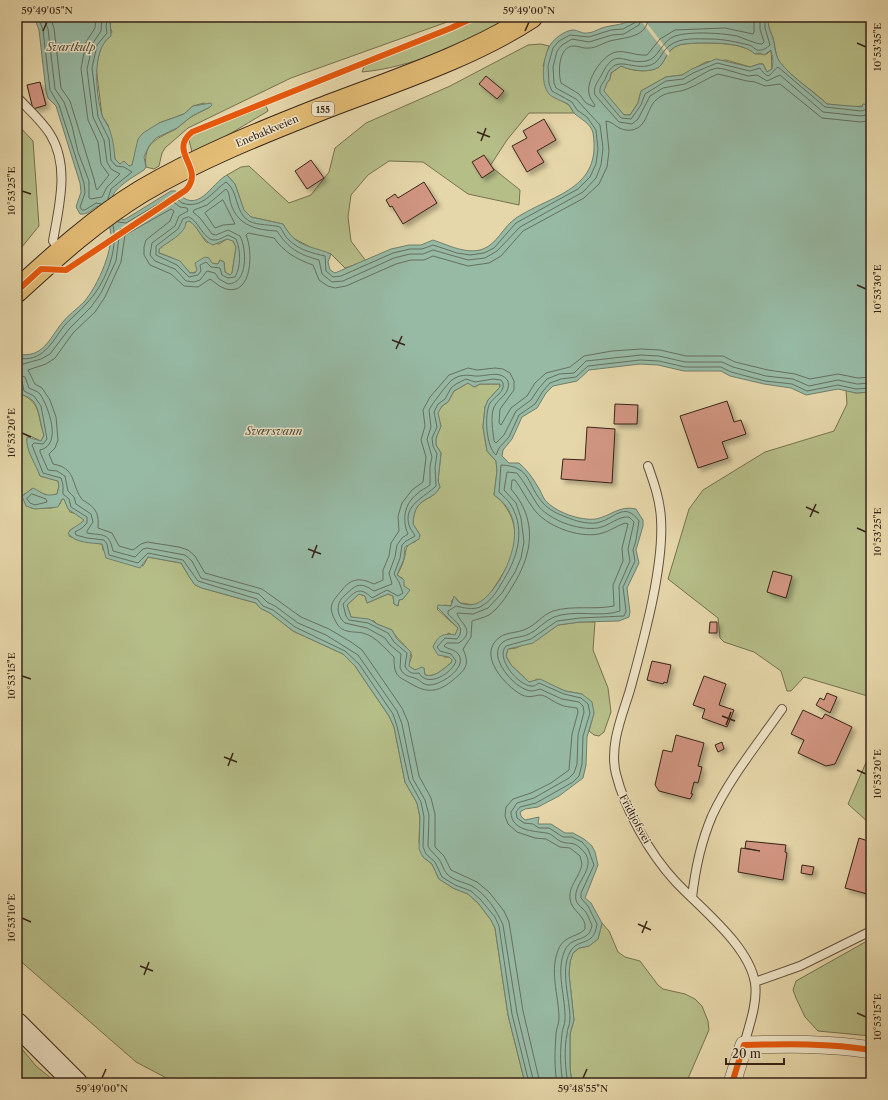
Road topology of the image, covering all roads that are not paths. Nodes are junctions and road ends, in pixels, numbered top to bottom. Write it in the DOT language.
graph roads {
  1 [pos="531,17"];
  2 [pos="17,97"];
  3 [pos="62,250"];
  4 [pos="17,291"];
  5 [pos="648,466"];
  6 [pos="782,709"];
  7 [pos="692,898"];
  8 [pos="871,931"];
  9 [pos="755,982"];
  10 [pos="17,1024"];
  11 [pos="744,1045"];
  12 [pos="871,1050"];
  13 [pos="76,1083"];
  14 [pos="732,1083"];
  1 -- 3 [label="main road, Enebakkveien / 155"];
  2 -- 3 [label="lane"];
  3 -- 4 [label="main road, Enebakkveien / 155"];
  5 -- 7 [label="lane, Fridtjofsvei"];
  6 -- 7 [label="lane"];
  7 -- 9 [label="lane, Fridtjofsvei"];
  8 -- 9 [label="lane"];
  9 -- 11 [label="lane, Fridtjofsvei"];
  10 -- 13 [label="main road"];
  11 -- 12 [label="street"];
  11 -- 14 [label="street, Fridtjofsvei"];
}
